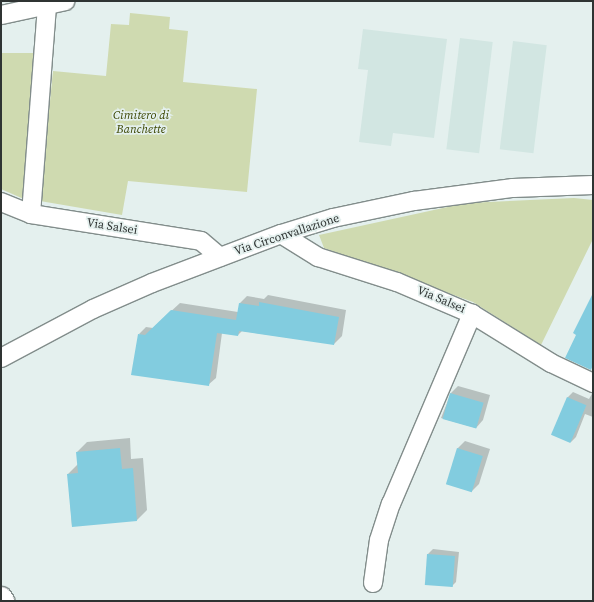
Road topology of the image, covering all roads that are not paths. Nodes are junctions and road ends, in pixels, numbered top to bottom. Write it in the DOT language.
graph roads {
  1 [pos="66,1"];
  2 [pos="47,5"];
  3 [pos="1,15"];
  4 [pos="593,185"];
  5 [pos="1,202"];
  6 [pos="31,214"];
  7 [pos="281,234"];
  8 [pos="220,257"];
  9 [pos="472,314"];
  10 [pos="1,358"];
  11 [pos="593,383"];
  12 [pos="373,583"];
  13 [pos="1,598"];
  14 [pos="3,601"];
  1 -- 2 [label="street"];
  2 -- 3 [label="street"];
  2 -- 6 [label="street"];
  4 -- 7 [label="street, Via Circonvallazione"];
  5 -- 6 [label="street, Via Salsei"];
  6 -- 8 [label="street, Via Salsei"];
  7 -- 8 [label="street, Via Circonvallazione"];
  7 -- 9 [label="street, Via Salsei"];
  8 -- 10 [label="street, Via Circonvallazione"];
  9 -- 11 [label="street, Via Salsei"];
  9 -- 12 [label="street"];
  13 -- 14 [label="street"];
}
